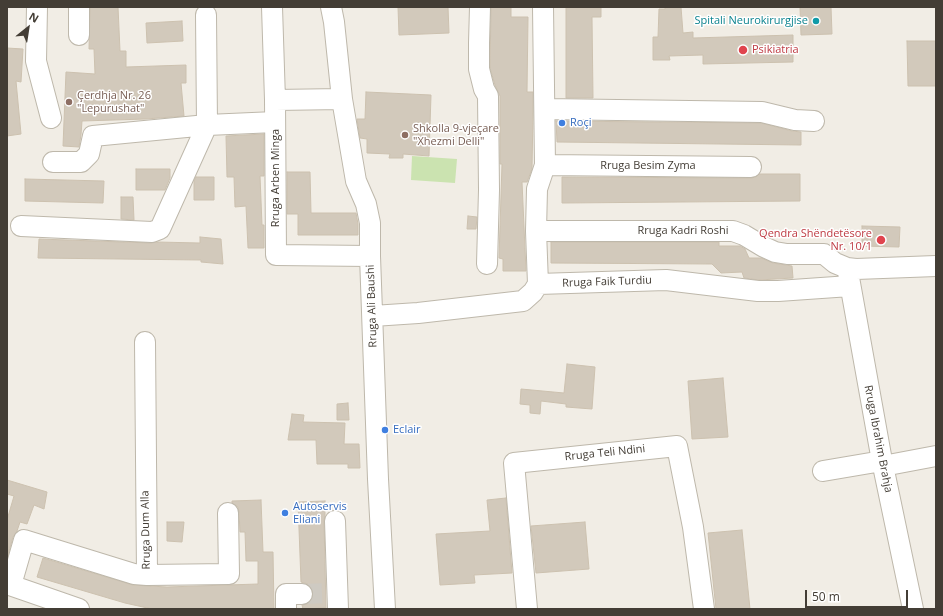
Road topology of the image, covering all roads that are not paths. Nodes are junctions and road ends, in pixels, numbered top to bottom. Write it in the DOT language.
graph roads {
  1 [pos="37,7"];
  2 [pos="79,7"];
  3 [pos="272,7"];
  4 [pos="332,7"];
  5 [pos="480,7"];
  6 [pos="543,7"];
  7 [pos="206,15"];
  8 [pos="79,35"];
  9 [pos="342,99"];
  10 [pos="275,100"];
  11 [pos="545,109"];
  12 [pos="51,118"];
  13 [pos="814,121"];
  14 [pos="275,122"];
  15 [pos="207,125"];
  16 [pos="53,162"];
  17 [pos="545,166"];
  18 [pos="751,167"];
  19 [pos="21,226"];
  20 [pos="536,230"];
  21 [pos="370,256"];
  22 [pos="487,264"];
  23 [pos="936,266"];
  24 [pos="849,277"];
  25 [pos="538,284"];
  26 [pos="373,316"];
  27 [pos="145,342"];
  28 [pos="936,456"];
  29 [pos="882,463"];
  30 [pos="823,471"];
  31 [pos="228,513"];
  32 [pos="335,521"];
  33 [pos="147,575"];
  34 [pos="9,585"];
  35 [pos="335,598"];
  36 [pos="80,609"];
  37 [pos="386,609"];
  38 [pos="527,609"];
  39 [pos="704,609"];
  40 [pos="913,609"];
  1 -- 12 [label="street"];
  2 -- 8 [label="street"];
  3 -- 10 [label="street, Rruga Arben Minga"];
  4 -- 9 [label="street, Rruga Ali Baushi"];
  5 -- 22 [label="street"];
  6 -- 11 [label="street"];
  7 -- 15 [label="street"];
  9 -- 10 [label="street"];
  9 -- 21 [label="street, Rruga Ali Baushi"];
  10 -- 14 [label="street, Rruga Arben Minga"];
  11 -- 13 [label="street"];
  11 -- 17 [label="street"];
  14 -- 15 [label="street"];
  14 -- 21 [label="street, Rruga Arben Minga"];
  15 -- 16 [label="street"];
  15 -- 19 [label="street"];
  17 -- 18 [label="street, Rruga Besim Zyma"];
  17 -- 20 [label="street"];
  20 -- 24 [label="street, Rruga Kadri Roshi"];
  20 -- 25 [label="street"];
  21 -- 26 [label="street, Rruga Ali Baushi"];
  23 -- 24 [label="street, Rruga Faik Turdiu"];
  24 -- 25 [label="street, Rruga Faik Turdiu"];
  24 -- 29 [label="street, Rruga Ibrahim Brahja"];
  25 -- 26 [label="street"];
  26 -- 37 [label="street, Rruga Ali Baushi"];
  27 -- 33 [label="street, Rruga Dum Alla"];
  28 -- 29 [label="street"];
  29 -- 30 [label="street"];
  29 -- 40 [label="street, Rruga Ibrahim Brahja"];
  31 -- 33 [label="street, Rruga Dum Alla"];
  32 -- 35 [label="street"];
  33 -- 34 [label="street"];
  34 -- 36 [label="street"];
  38 -- 39 [label="street, Rruga Teli Ndini"];
}
